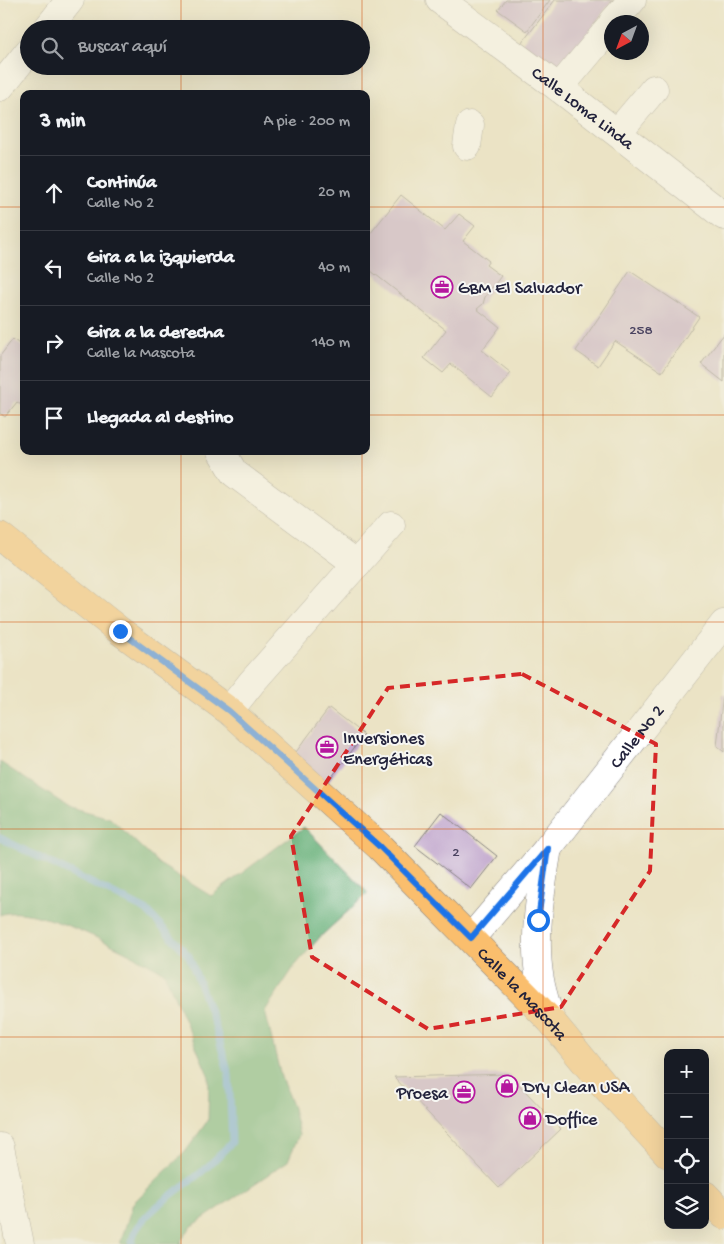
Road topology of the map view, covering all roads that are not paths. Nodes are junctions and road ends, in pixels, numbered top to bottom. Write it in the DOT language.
graph roads {
  1 [pos="70,0"];
  2 [pos="440,0"];
  3 [pos="632,0"];
  4 [pos="620,15"];
  5 [pos="54,20"];
  6 [pos="604,34"];
  7 [pos="20,63"];
  8 [pos="0,87"];
  9 [pos="560,88"];
  10 [pos="654,89"];
  11 [pos="618,132"];
  12 [pos="724,216"];
  13 [pos="223,455"];
  14 [pos="391,525"];
  15 [pos="0,536"];
  16 [pos="357,564"];
  17 [pos="724,624"];
  18 [pos="229,711"];
  19 [pos="548,848"];
  20 [pos="471,938"];
  21 [pos="551,1021"];
  22 [pos="0,1146"];
  23 [pos="664,1150"];
  24 [pos="709,1199"];
  25 [pos="724,1215"];
  26 [pos="20,1244"];
  1 -- 5 [label="street"];
  2 -- 9 [label="street, Calle Loma Linda"];
  3 -- 4 [label="street"];
  6 -- 9 [label="street"];
  7 -- 8 [label="street"];
  9 -- 11 [label="street, Calle Loma Linda"];
  10 -- 11 [label="street"];
  11 -- 12 [label="street, Calle Loma Linda"];
  13 -- 16 [label="street"];
  14 -- 16 [label="street"];
  15 -- 18 [label="main road, Calle la Mascota"];
  16 -- 18 [label="street"];
  17 -- 19 [label="street, Calle No 2"];
  18 -- 20 [label="main road, Calle la Mascota"];
  19 -- 20 [label="street, Calle No 2"];
  19 -- 21 [label="street, Calle No 2"];
  20 -- 21 [label="main road, Calle la Mascota"];
  21 -- 23 [label="main road, Calle la Mascota"];
  22 -- 26 [label="street"];
  24 -- 25 [label="main road"];
}
